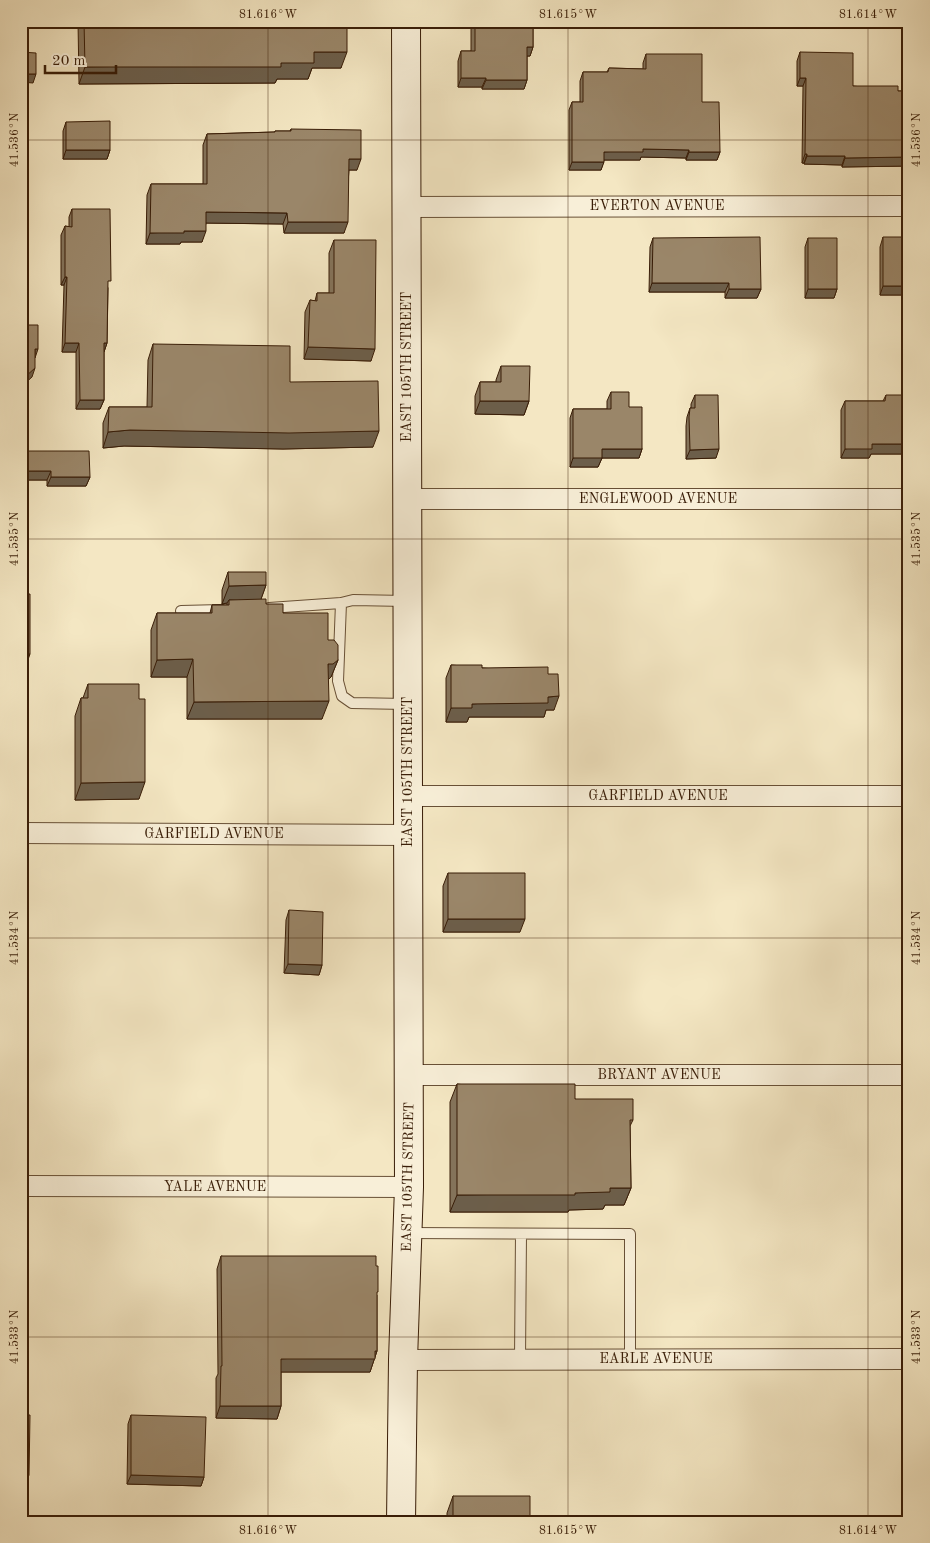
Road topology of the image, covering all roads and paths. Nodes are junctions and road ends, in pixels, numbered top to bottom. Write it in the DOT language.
graph roads {
  1 [pos="406,21"];
  2 [pos="909,206"];
  3 [pos="406,207"];
  4 [pos="407,499"];
  5 [pos="909,499"];
  6 [pos="406,601"];
  7 [pos="341,603"];
  8 [pos="257,609"];
  9 [pos="229,610"];
  10 [pos="181,611"];
  11 [pos="407,704"];
  12 [pos="408,796"];
  13 [pos="909,796"];
  14 [pos="21,833"];
  15 [pos="408,835"];
  16 [pos="409,1075"];
  17 [pos="909,1075"];
  18 [pos="21,1186"];
  19 [pos="409,1187"];
  20 [pos="407,1233"];
  21 [pos="521,1234"];
  22 [pos="909,1359"];
  23 [pos="403,1360"];
  24 [pos="520,1360"];
  25 [pos="630,1360"];
  26 [pos="401,1522"];
  1 -- 3 [label="main road, EAST 105TH STREET"];
  2 -- 3 [label="street, EVERTON AVENUE"];
  3 -- 4 [label="main road, EAST 105TH STREET"];
  4 -- 5 [label="street, ENGLEWOOD AVENUE"];
  4 -- 6 [label="main road, EAST 105TH STREET"];
  6 -- 7 [label="lane"];
  6 -- 11 [label="main road, EAST 105TH STREET"];
  7 -- 8 [label="lane"];
  7 -- 11 [label="lane"];
  9 -- 10 [label="lane"];
  11 -- 12 [label="main road, EAST 105TH STREET"];
  12 -- 13 [label="street, GARFIELD AVENUE"];
  12 -- 15 [label="main road, EAST 105TH STREET"];
  14 -- 15 [label="street, GARFIELD AVENUE"];
  15 -- 16 [label="main road, EAST 105TH STREET"];
  16 -- 17 [label="street, BRYANT AVENUE"];
  16 -- 19 [label="main road, EAST 105TH STREET"];
  18 -- 19 [label="street, YALE AVENUE"];
  19 -- 20 [label="main road, EAST 105TH STREET"];
  20 -- 21 [label="lane"];
  20 -- 23 [label="main road, EAST 105TH STREET"];
  21 -- 24 [label="lane"];
  21 -- 25 [label="lane"];
  22 -- 25 [label="street, EARLE AVENUE"];
  23 -- 24 [label="street, EARLE AVENUE"];
  23 -- 26 [label="main road, EAST 105TH STREET"];
  24 -- 25 [label="street, EARLE AVENUE"];
}
